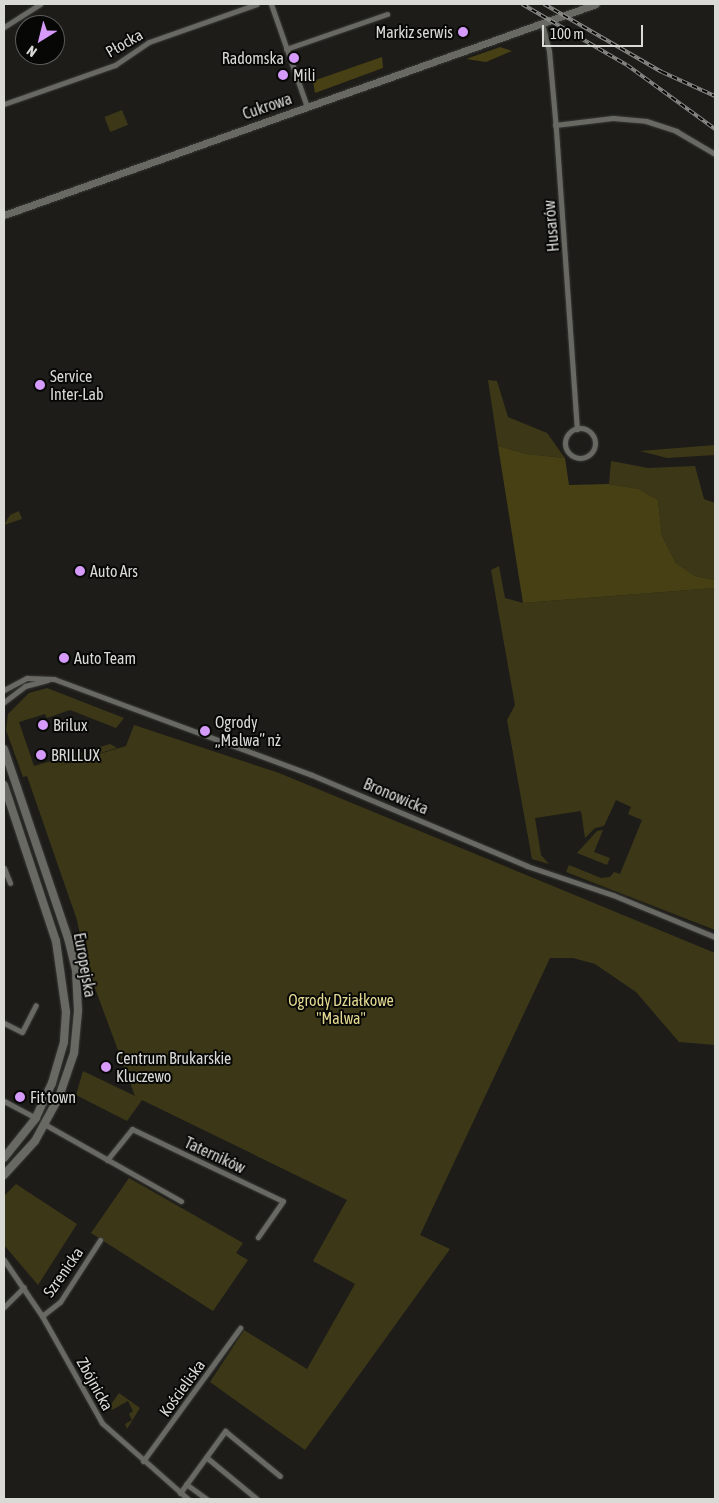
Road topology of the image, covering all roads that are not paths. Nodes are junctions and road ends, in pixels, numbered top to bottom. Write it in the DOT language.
graph roads {
  1 [pos="40,4"];
  2 [pos="257,4"];
  3 [pos="270,4"];
  4 [pos="596,4"];
  5 [pos="387,14"];
  6 [pos="542,23"];
  7 [pos="4,26"];
  8 [pos="286,49"];
  9 [pos="4,104"];
  10 [pos="306,107"];
  11 [pos="555,125"];
  12 [pos="715,154"];
  13 [pos="4,214"];
  14 [pos="577,428"];
  15 [pos="65,683"];
  16 [pos="4,690"];
  17 [pos="4,702"];
  18 [pos="4,749"];
  19 [pos="4,785"];
  20 [pos="4,870"];
  21 [pos="10,883"];
  22 [pos="715,937"];
  23 [pos="36,1004"];
  24 [pos="4,1023"];
  25 [pos="4,1101"];
  26 [pos="36,1118"];
  27 [pos="46,1125"];
  28 [pos="4,1158"];
  29 [pos="108,1160"];
  30 [pos="4,1175"];
  31 [pos="182,1201"];
  32 [pos="258,1237"];
  33 [pos="100,1240"];
  34 [pos="4,1260"];
  35 [pos="24,1287"];
  36 [pos="4,1307"];
  37 [pos="42,1316"];
  38 [pos="240,1328"];
  39 [pos="206,1457"];
  40 [pos="143,1462"];
  41 [pos="280,1476"];
  42 [pos="186,1484"];
  43 [pos="180,1492"];
  44 [pos="188,1499"];
  45 [pos="207,1499"];
  46 [pos="257,1499"];
  1 -- 7 [label="street"];
  2 -- 9 [label="street, Płocka"];
  3 -- 8 [label="street"];
  4 -- 6 [label="street, Cukrowa"];
  5 -- 8 [label="street"];
  6 -- 10 [label="street, Cukrowa"];
  6 -- 11 [label="street, Husarów"];
  8 -- 10 [label="street"];
  10 -- 13 [label="street, Cukrowa"];
  11 -- 12 [label="street"];
  11 -- 14 [label="street, Husarów"];
  14 -- 14 [label="street, Husarów"];
  15 -- 16 [label="street, Bronowicka"];
  15 -- 17 [label="street, Bronowicka"];
  15 -- 22 [label="street, Bronowicka"];
  18 -- 27 [label="main road, Europejska"];
  19 -- 26 [label="main road, Europejska"];
  20 -- 21 [label="street"];
  23 -- 24 [label="street"];
  25 -- 26 [label="street"];
  26 -- 28 [label="main road, Europejska"];
  27 -- 29 [label="street"];
  27 -- 30 [label="main road, Europejska"];
  29 -- 31 [label="street"];
  29 -- 32 [label="street, Taterników"];
  33 -- 37 [label="street, Szrenicka"];
  34 -- 35 [label="street, Zbójnicka"];
  35 -- 36 [label="street"];
  35 -- 37 [label="street, Zbójnicka"];
  37 -- 40 [label="street, Zbójnicka"];
  38 -- 40 [label="street, Kościeliska"];
  39 -- 41 [label="street"];
  39 -- 42 [label="street"];
  39 -- 46 [label="street"];
  40 -- 43 [label="street, Zbójnicka"];
  42 -- 43 [label="street"];
  42 -- 45 [label="street"];
  43 -- 44 [label="street, Zbójnicka"];
}
